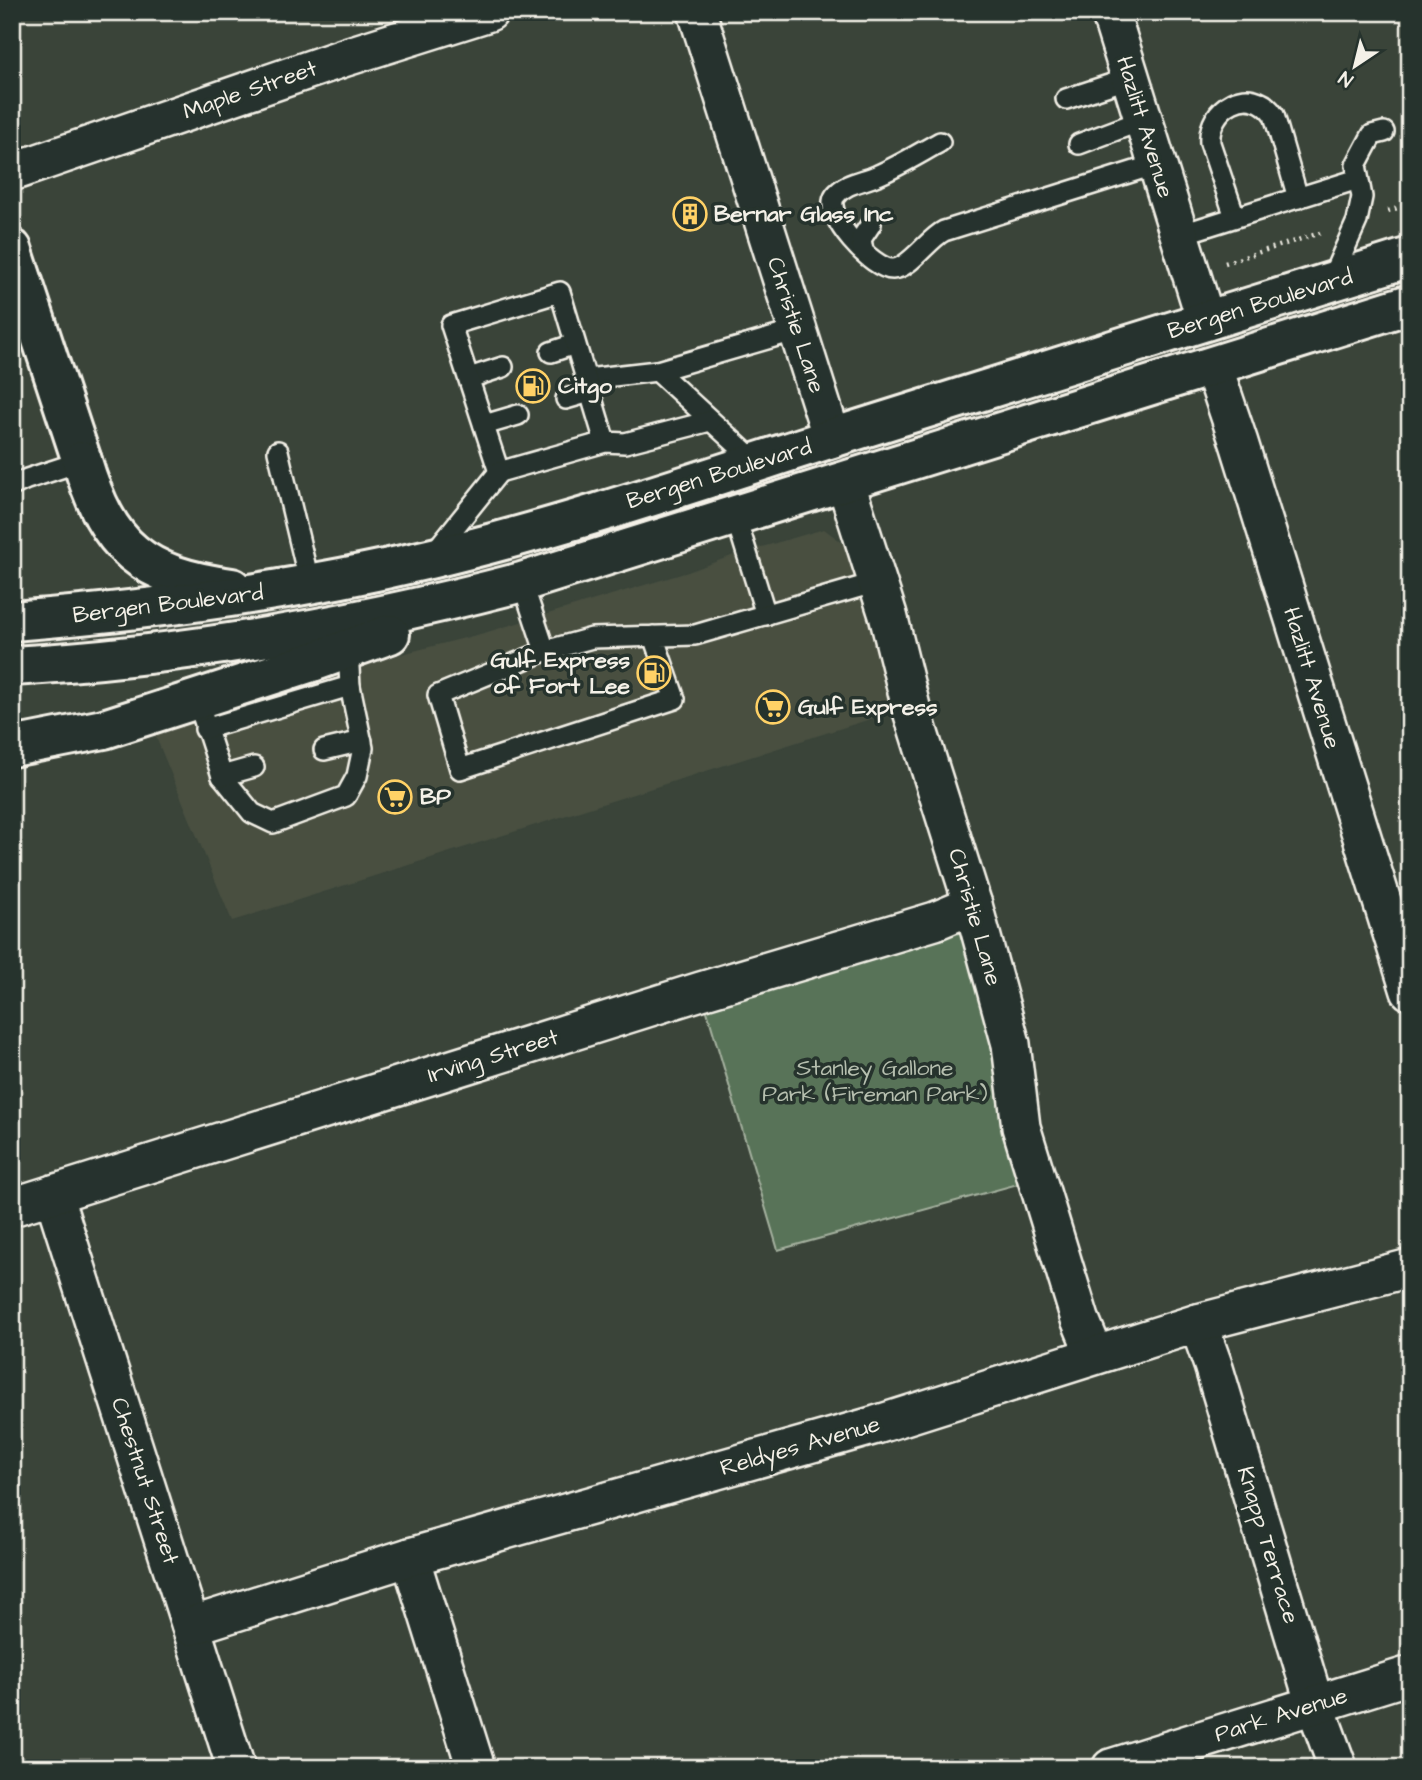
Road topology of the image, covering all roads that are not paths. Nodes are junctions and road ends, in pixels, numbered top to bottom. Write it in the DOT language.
graph roads {
  1 [pos="489,12"];
  2 [pos="697,12"];
  3 [pos="1110,12"];
  4 [pos="1130,78"];
  5 [pos="1066,99"];
  6 [pos="1143,120"];
  7 [pos="1384,132"];
  8 [pos="940,142"];
  9 [pos="1079,144"];
  10 [pos="1157,164"];
  11 [pos="12,172"];
  12 [pos="1358,179"];
  13 [pos="1298,198"];
  14 [pos="1235,217"];
  15 [pos="871,225"];
  16 [pos="1179,235"];
  17 [pos="12,249"];
  18 [pos="863,251"];
  19 [pos="1410,257"];
  20 [pos="1330,282"];
  21 [pos="1410,304"];
  22 [pos="1206,321"];
  23 [pos="798,330"];
  24 [pos="575,344"];
  25 [pos="551,352"];
  26 [pos="1213,366"];
  27 [pos="503,368"];
  28 [pos="657,371"];
  29 [pos="469,378"];
  30 [pos="589,386"];
  31 [pos="566,399"];
  32 [pos="518,415"];
  33 [pos="710,421"];
  34 [pos="484,425"];
  35 [pos="832,438"];
  36 [pos="605,442"];
  37 [pos="278,451"];
  38 [pos="82,461"];
  39 [pos="756,462"];
  40 [pos="499,472"];
  41 [pos="845,481"];
  42 [pos="12,486"];
  43 [pos="735,515"];
  44 [pos="428,559"];
  45 [pos="523,582"];
  46 [pos="877,582"];
  47 [pos="293,588"];
  48 [pos="766,615"];
  49 [pos="12,621"];
  50 [pos="653,636"];
  51 [pos="545,651"];
  52 [pos="12,666"];
  53 [pos="349,668"];
  54 [pos="201,714"];
  55 [pos="362,741"];
  56 [pos="12,747"];
  57 [pos="324,750"];
  58 [pos="254,767"];
  59 [pos="222,776"];
  60 [pos="974,905"];
  61 [pos="1410,991"];
  62 [pos="53,1194"];
  63 [pos="12,1207"];
  64 [pos="1410,1268"];
  65 [pos="1198,1323"];
  66 [pos="1095,1355"];
  67 [pos="410,1557"];
  68 [pos="191,1626"];
  69 [pos="1410,1675"];
  70 [pos="1315,1705"];
  71 [pos="236,1768"];
  72 [pos="476,1768"];
  73 [pos="1111,1768"];
  74 [pos="1338,1768"];
  1 -- 11 [label="street, Maple Street"];
  2 -- 23 [label="street, Christie Lane"];
  3 -- 4 [label="street, Hazlitt Avenue"];
  4 -- 5 [label="lane"];
  4 -- 6 [label="street, Hazlitt Avenue"];
  6 -- 9 [label="lane"];
  6 -- 10 [label="street, Hazlitt Avenue"];
  7 -- 12 [label="lane"];
  8 -- 18 [label="lane"];
  10 -- 16 [label="street, Hazlitt Avenue"];
  10 -- 18 [label="lane"];
  12 -- 13 [label="lane"];
  12 -- 20 [label="lane"];
  13 -- 14 [label="lane"];
  13 -- 14 [label="lane"];
  14 -- 16 [label="lane"];
  15 -- 18 [label="lane"];
  16 -- 22 [label="street, Hazlitt Avenue"];
  17 -- 38 [label="main road"];
  19 -- 20 [label="main road, Bergen Boulevard"];
  20 -- 22 [label="main road, Bergen Boulevard"];
  21 -- 26 [label="main road, Bergen Boulevard"];
  22 -- 35 [label="main road, Bergen Boulevard"];
  23 -- 28 [label="lane"];
  23 -- 35 [label="street, Christie Lane"];
  24 -- 25 [label="lane"];
  24 -- 29 [label="lane"];
  24 -- 30 [label="lane"];
  26 -- 41 [label="main road, Bergen Boulevard"];
  26 -- 61 [label="street, Hazlitt Avenue"];
  27 -- 29 [label="lane"];
  28 -- 30 [label="lane"];
  28 -- 33 [label="lane"];
  29 -- 34 [label="lane"];
  30 -- 31 [label="lane"];
  30 -- 36 [label="lane"];
  32 -- 34 [label="lane"];
  33 -- 36 [label="lane"];
  33 -- 39 [label="lane"];
  34 -- 40 [label="lane"];
  35 -- 39 [label="main road, Bergen Boulevard"];
  36 -- 40 [label="lane"];
  37 -- 47 [label="lane"];
  38 -- 42 [label="lane"];
  38 -- 47 [label="main road"];
  39 -- 44 [label="main road, Bergen Boulevard"];
  40 -- 44 [label="lane"];
  41 -- 43 [label="main road, Bergen Boulevard"];
  41 -- 46 [label="street, Christie Lane"];
  43 -- 45 [label="main road, Bergen Boulevard"];
  43 -- 48 [label="lane"];
  44 -- 47 [label="main road, Bergen Boulevard"];
  45 -- 51 [label="lane"];
  45 -- 52 [label="main road, Bergen Boulevard"];
  45 -- 53 [label="main road"];
  46 -- 48 [label="lane"];
  46 -- 60 [label="street, Christie Lane"];
  47 -- 49 [label="main road, Bergen Boulevard"];
  48 -- 50 [label="lane"];
  50 -- 51 [label="lane"];
  50 -- 51 [label="lane"];
  53 -- 54 [label="main road"];
  53 -- 55 [label="lane"];
  54 -- 56 [label="main road"];
  54 -- 59 [label="lane"];
  55 -- 57 [label="lane"];
  55 -- 59 [label="lane"];
  58 -- 59 [label="lane"];
  60 -- 62 [label="street, Irving Street"];
  60 -- 66 [label="street, Christie Lane"];
  62 -- 63 [label="street, Irving Street"];
  62 -- 68 [label="street, Chestnut Street"];
  64 -- 65 [label="street, Reldyes Avenue"];
  65 -- 66 [label="street, Reldyes Avenue"];
  65 -- 70 [label="street, Knapp Terrace"];
  66 -- 67 [label="street, Reldyes Avenue"];
  67 -- 68 [label="street, Reldyes Avenue"];
  67 -- 72 [label="street"];
  68 -- 71 [label="street, Chestnut Street"];
  69 -- 70 [label="street, Park Avenue"];
  70 -- 73 [label="street, Park Avenue"];
  70 -- 74 [label="street, Knapp Terrace"];
}
